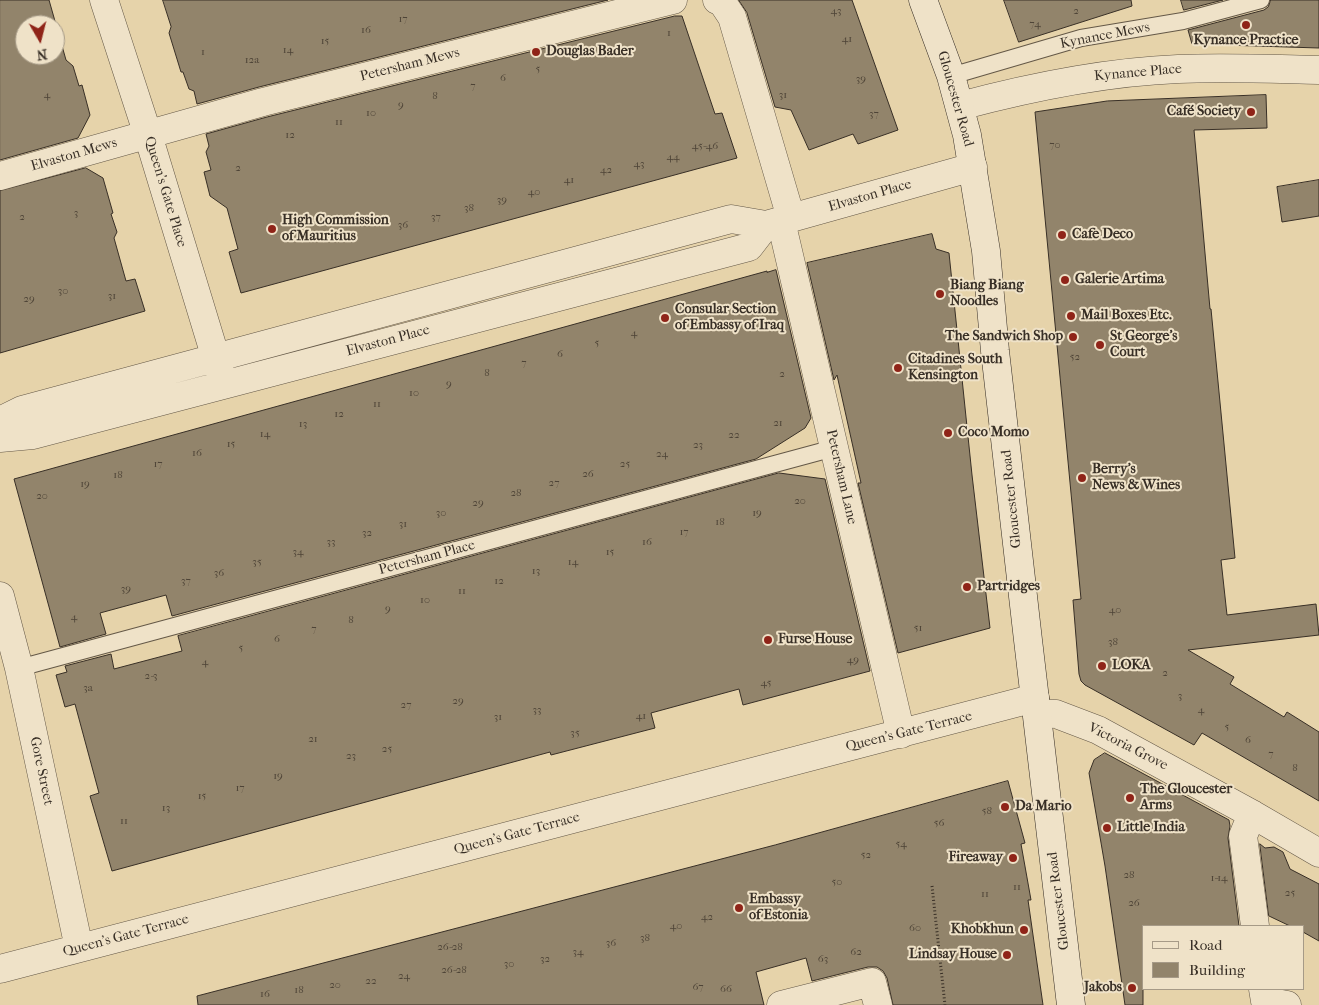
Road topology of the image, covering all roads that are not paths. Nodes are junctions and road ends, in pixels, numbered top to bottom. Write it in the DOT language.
graph roads {
  1 [pos="104,0"];
  2 [pos="673,0"];
  3 [pos="717,0"];
  4 [pos="923,0"];
  5 [pos="1261,0"];
  6 [pos="1319,70"];
  7 [pos="951,76"];
  8 [pos="960,106"];
  9 [pos="148,134"];
  10 [pos="973,167"];
  11 [pos="0,176"];
  12 [pos="779,222"];
  13 [pos="216,358"];
  14 [pos="224,384"];
  15 [pos="0,421"];
  16 [pos="0,438"];
  17 [pos="834,448"];
  18 [pos="0,596"];
  19 [pos="19,668"];
  20 [pos="1036,706"];
  21 [pos="901,734"];
  22 [pos="1252,814"];
  23 [pos="1319,853"];
  24 [pos="1255,925"];
  25 [pos="79,948"];
  26 [pos="0,968"];
  27 [pos="1263,990"];
  28 [pos="781,1005"];
  29 [pos="878,1005"];
  30 [pos="1072,1005"];
  31 [pos="1287,1005"];
  1 -- 9 [label="street, Queen's Gate Place"];
  2 -- 9 [label="street, Petersham Mews"];
  3 -- 12 [label="street"];
  4 -- 7 [label="street, Gloucester Road"];
  5 -- 7 [label="lane, Kynance Mews"];
  6 -- 8 [label="street, Kynance Place"];
  7 -- 8 [label="street, Gloucester Road"];
  8 -- 10 [label="street, Gloucester Road"];
  9 -- 11 [label="street, Elvaston Mews"];
  9 -- 13 [label="street, Queen's Gate Place"];
  10 -- 12 [label="street, Elvaston Place"];
  10 -- 20 [label="street, Gloucester Road"];
  12 -- 13 [label="street, Elvaston Place"];
  12 -- 14 [label="street, Elvaston Place"];
  12 -- 17 [label="street, Petersham Lane"];
  13 -- 14 [label="street, Queen's Gate Place"];
  13 -- 15 [label="street, Elvaston Place"];
  14 -- 16 [label="street, Elvaston Place"];
  17 -- 19 [label="lane, Petersham Place"];
  17 -- 21 [label="street, Petersham Lane"];
  18 -- 19 [label="street, Gore Street"];
  19 -- 25 [label="street, Gore Street"];
  20 -- 21 [label="street, Queen's Gate Terrace"];
  20 -- 22 [label="street, Victoria Grove"];
  20 -- 30 [label="street, Gloucester Road"];
  21 -- 25 [label="street, Queen's Gate Terrace"];
  22 -- 23 [label="street, Victoria Grove"];
  22 -- 24 [label="street"];
  25 -- 26 [label="street, Queen's Gate Terrace"];
  27 -- 31 [label="street"];
  28 -- 29 [label="street"];
}
